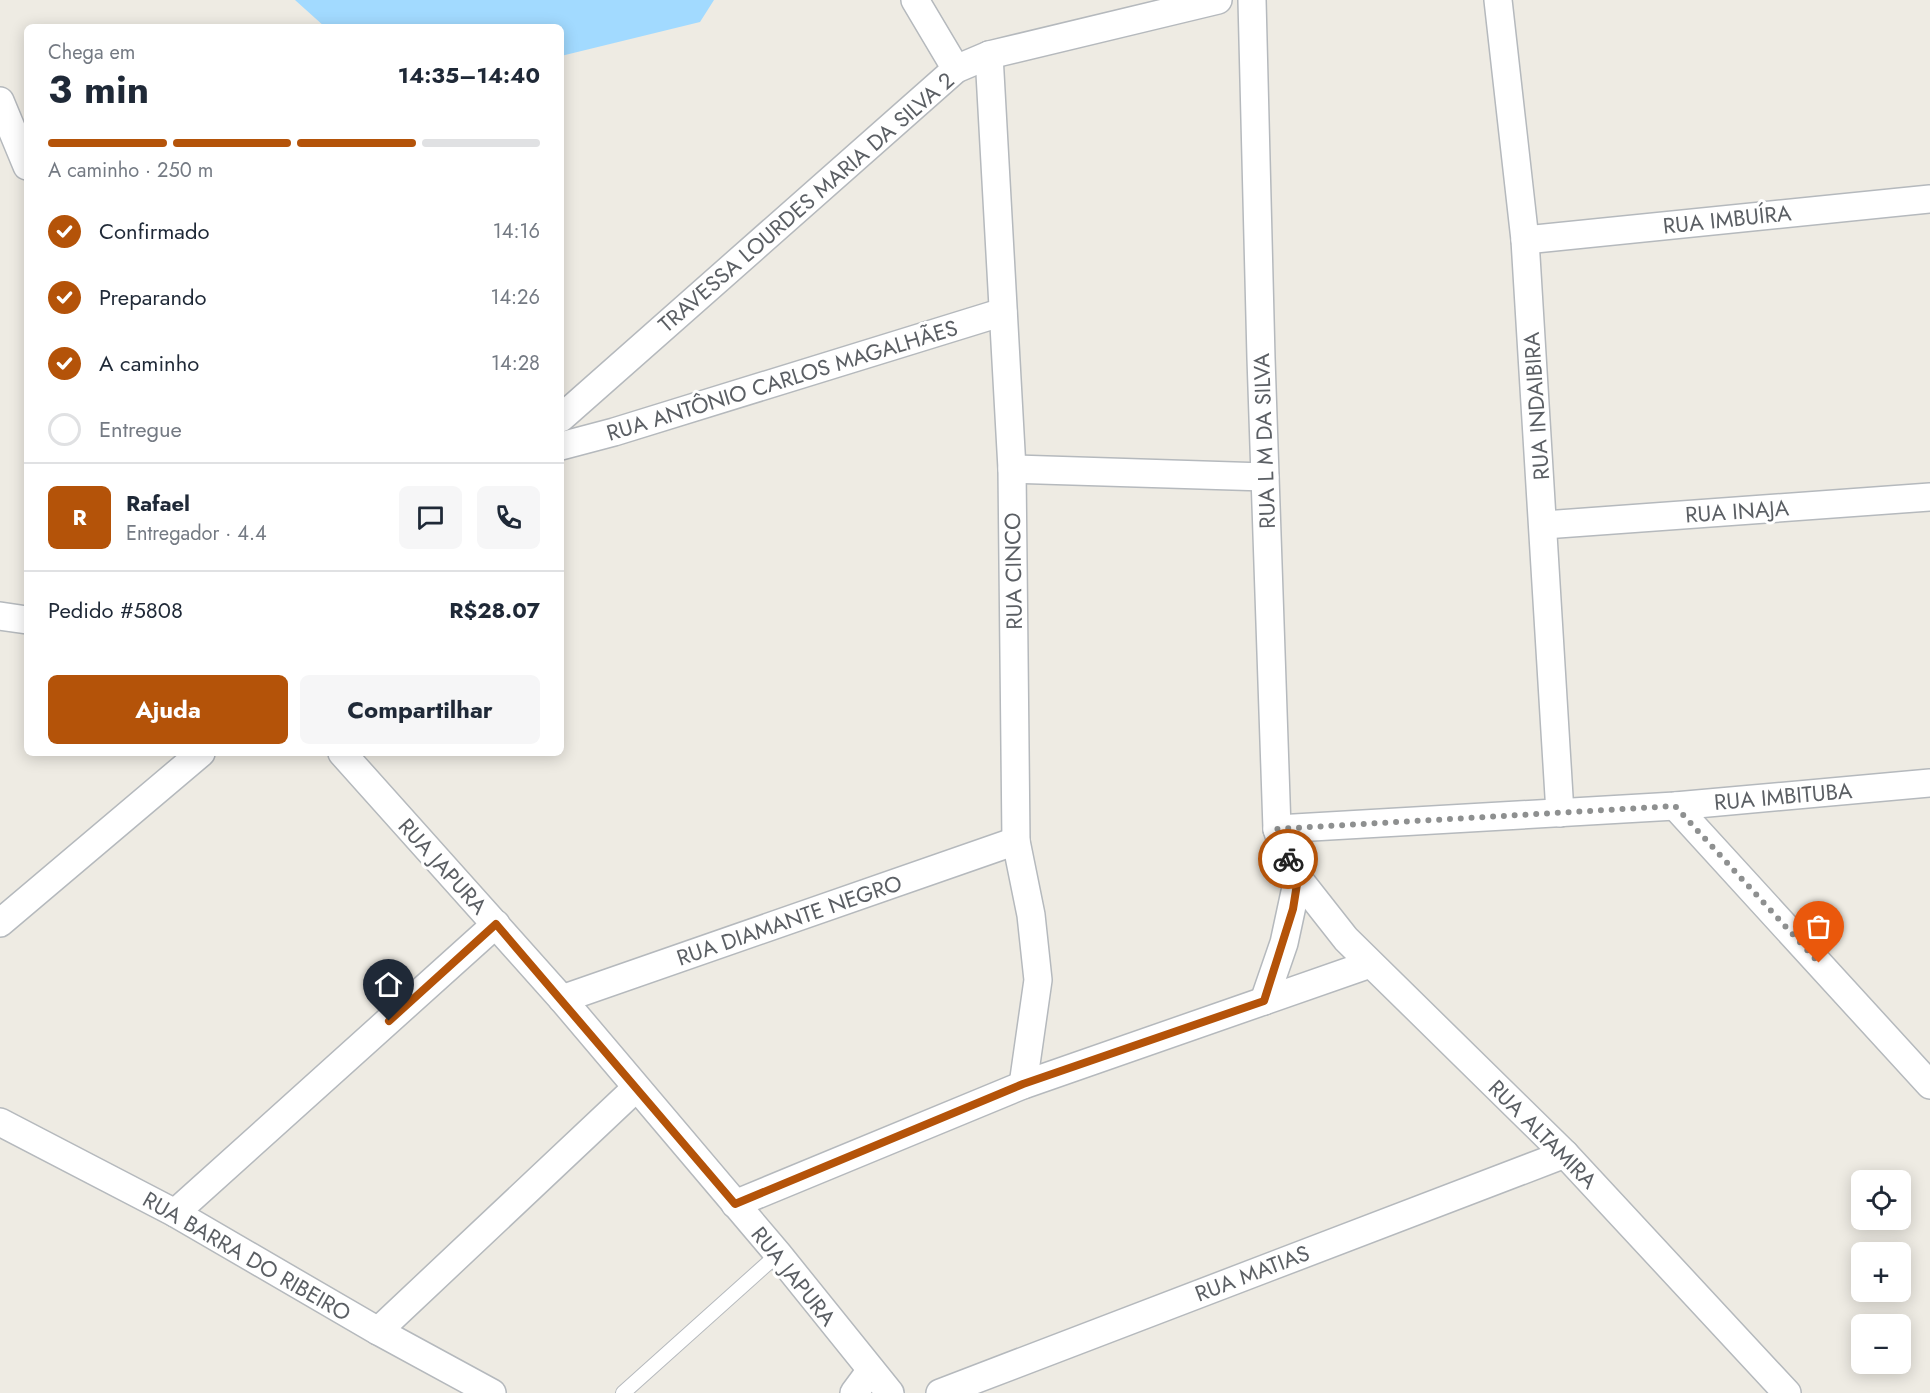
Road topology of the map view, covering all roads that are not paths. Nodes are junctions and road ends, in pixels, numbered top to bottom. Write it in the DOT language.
graph roads {
  1 [pos="915,0"];
  2 [pos="1218,0"];
  3 [pos="1252,0"];
  4 [pos="1498,0"];
  5 [pos="989,55"];
  6 [pos="956,69"];
  7 [pos="0,100"];
  8 [pos="24,159"];
  9 [pos="1930,199"];
  10 [pos="1525,240"];
  11 [pos="1003,312"];
  12 [pos="564,415"];
  13 [pos="564,445"];
  14 [pos="1012,469"];
  15 [pos="1265,477"];
  16 [pos="1930,497"];
  17 [pos="1544,525"];
  18 [pos="0,616"];
  19 [pos="24,620"];
  20 [pos="197,756"];
  21 [pos="345,756"];
  22 [pos="1930,783"];
  23 [pos="1675,806"];
  24 [pos="1560,813"];
  25 [pos="1277,829"];
  26 [pos="1016,841"];
  27 [pos="1298,878"];
  28 [pos="0,923"];
  29 [pos="496,924"];
  30 [pos="1370,964"];
  31 [pos="562,999"];
  32 [pos="1264,1001"];
  33 [pos="1023,1084"];
  34 [pos="1930,1085"];
  35 [pos="636,1088"];
  36 [pos="0,1122"];
  37 [pos="1565,1154"];
  38 [pos="735,1204"];
  39 [pos="175,1213"];
  40 [pos="778,1254"];
  41 [pos="378,1331"];
  42 [pos="871,1370"];
  43 [pos="476,1389"];
  44 [pos="623,1393"];
  45 [pos="854,1393"];
  46 [pos="890,1393"];
  47 [pos="940,1393"];
  48 [pos="1787,1393"];
  1 -- 6 [label="street"];
  2 -- 5 [label="street, TRAVESSA LOURDES MARIA DA SILVA 2"];
  3 -- 15 [label="street, RUA L M DA SILVA"];
  4 -- 10 [label="street, RUA INDAIBIRA"];
  5 -- 6 [label="street, TRAVESSA LOURDES MARIA DA SILVA 2"];
  5 -- 11 [label="street, RUA CINCO"];
  6 -- 12 [label="street, TRAVESSA LOURDES MARIA DA SILVA 2"];
  7 -- 8 [label="street"];
  9 -- 10 [label="street, RUA IMBUÍRA"];
  10 -- 17 [label="street, RUA INDAIBIRA"];
  11 -- 13 [label="street, RUA ANTÔNIO CARLOS MAGALHÃES"];
  11 -- 14 [label="street, RUA CINCO"];
  14 -- 15 [label="street"];
  14 -- 26 [label="street, RUA CINCO"];
  15 -- 25 [label="street, RUA L M DA SILVA"];
  16 -- 17 [label="street, RUA INAJA"];
  17 -- 24 [label="street, RUA INDAIBIRA"];
  18 -- 19 [label="street"];
  20 -- 28 [label="street"];
  21 -- 29 [label="street, RUA JAPURA"];
  22 -- 23 [label="street, RUA IMBITUBA"];
  23 -- 24 [label="street, RUA IMBITUBA"];
  23 -- 34 [label="street"];
  24 -- 25 [label="street, RUA IMBITUBA"];
  25 -- 27 [label="street, RUA L M DA SILVA"];
  26 -- 31 [label="street, RUA DIAMANTE NEGRO"];
  26 -- 33 [label="street, RUA CINCO"];
  27 -- 30 [label="street, RUA ALTAMIRA"];
  27 -- 32 [label="street"];
  29 -- 31 [label="street, RUA JAPURA"];
  29 -- 39 [label="street"];
  30 -- 32 [label="street"];
  30 -- 37 [label="street, RUA ALTAMIRA"];
  31 -- 35 [label="street, RUA JAPURA"];
  32 -- 33 [label="street"];
  33 -- 38 [label="street"];
  35 -- 38 [label="street, RUA JAPURA"];
  35 -- 41 [label="street"];
  36 -- 39 [label="street, RUA BARRA DO RIBEIRO"];
  37 -- 47 [label="street, RUA MATIAS"];
  37 -- 48 [label="street, RUA ALTAMIRA"];
  38 -- 40 [label="street, RUA JAPURA"];
  39 -- 41 [label="street, RUA BARRA DO RIBEIRO"];
  40 -- 42 [label="street, RUA JAPURA"];
  40 -- 44 [label="lane"];
  41 -- 43 [label="street, RUA BARRA DO RIBEIRO"];
  42 -- 45 [label="street"];
  42 -- 46 [label="street, RUA JAPURA"];
}
